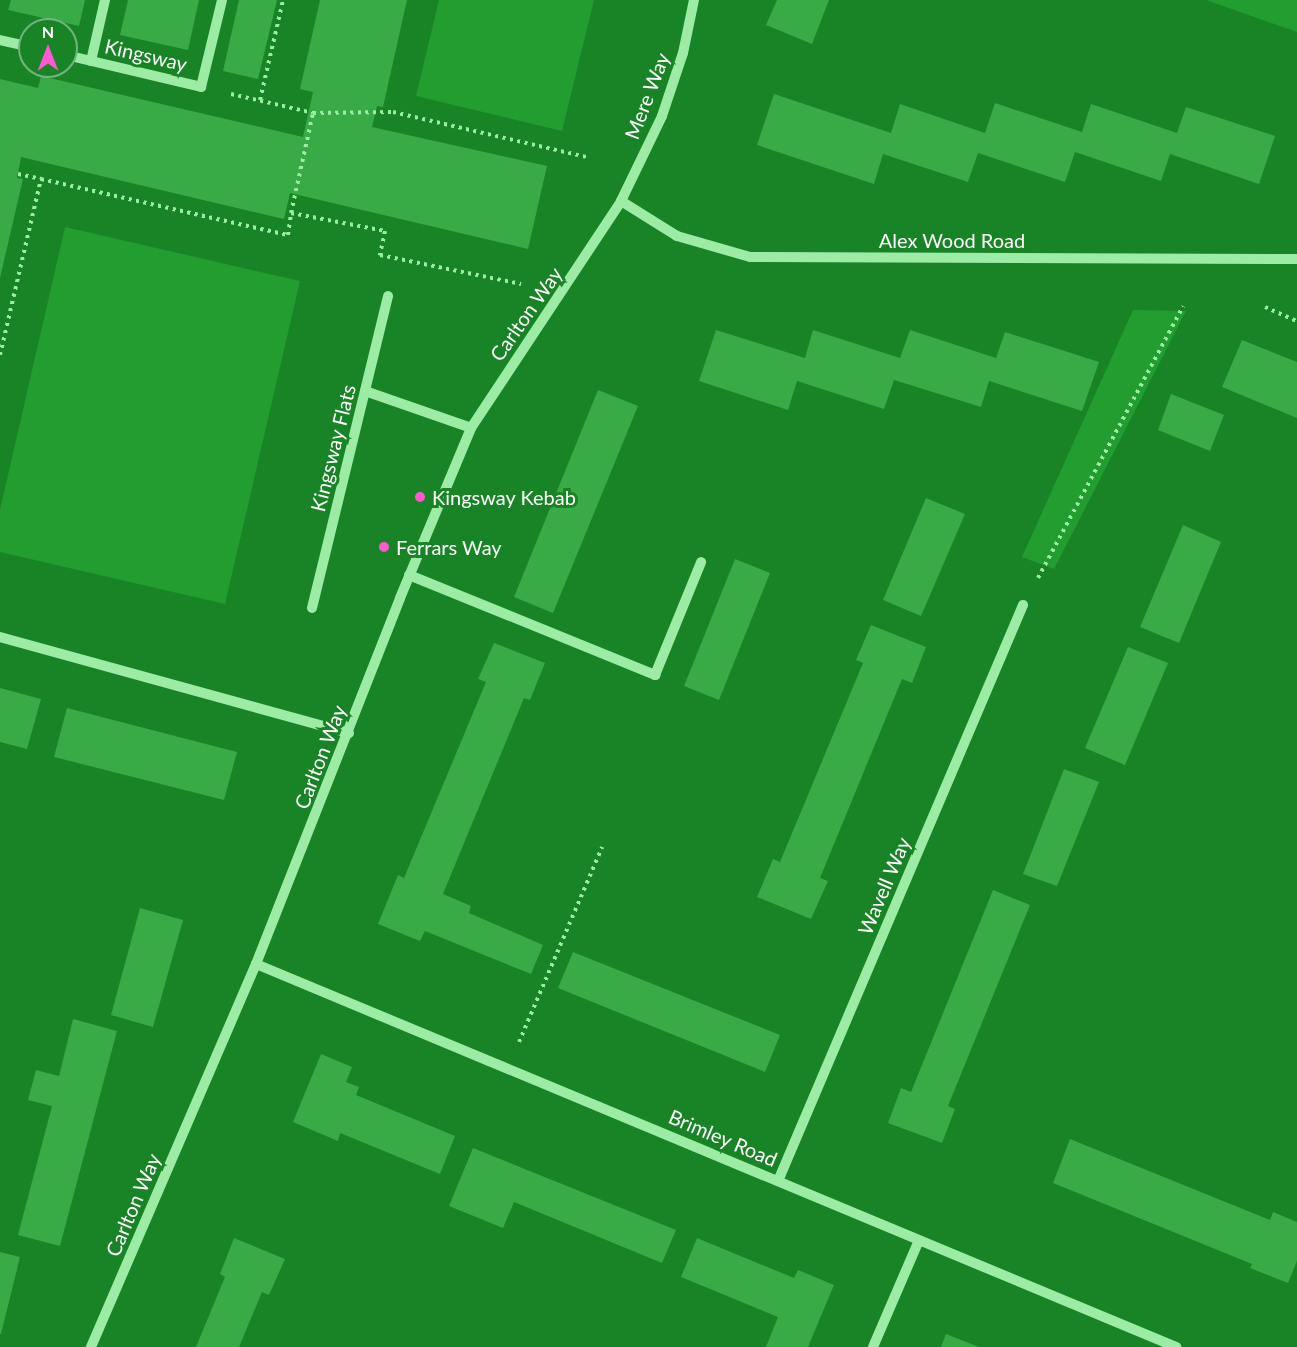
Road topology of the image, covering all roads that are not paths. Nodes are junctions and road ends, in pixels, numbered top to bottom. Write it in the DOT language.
graph roads {
  1 [pos="105,0"];
  2 [pos="222,0"];
  3 [pos="694,0"];
  4 [pos="0,40"];
  5 [pos="18,44"];
  6 [pos="78,58"];
  7 [pos="92,61"];
  8 [pos="621,201"];
  9 [pos="1297,259"];
  10 [pos="388,296"];
  11 [pos="365,391"];
  12 [pos="471,428"];
  13 [pos="701,562"];
  14 [pos="409,575"];
  15 [pos="1023,605"];
  16 [pos="312,608"];
  17 [pos="0,637"];
  18 [pos="349,733"];
  19 [pos="256,964"];
  20 [pos="778,1181"];
  21 [pos="919,1240"];
  22 [pos="92,1347"];
  23 [pos="873,1347"];
  24 [pos="1176,1347"];
  1 -- 7 [label="street"];
  2 -- 7 [label="street, Kingsway"];
  3 -- 8 [label="street, Mere Way"];
  4 -- 5 [label="street"];
  6 -- 7 [label="street, Kingsway"];
  8 -- 9 [label="street, Alex Wood Road"];
  8 -- 12 [label="street, Carlton Way"];
  10 -- 11 [label="street, Kingsway Flats"];
  11 -- 12 [label="street"];
  11 -- 16 [label="street, Kingsway Flats"];
  12 -- 14 [label="street, Carlton Way"];
  13 -- 14 [label="street"];
  14 -- 18 [label="street, Carlton Way"];
  15 -- 20 [label="street, Wavell Way"];
  17 -- 18 [label="street"];
  18 -- 19 [label="street, Carlton Way"];
  19 -- 20 [label="street, Brimley Road"];
  19 -- 22 [label="street, Carlton Way"];
  20 -- 21 [label="street, Brimley Road"];
  21 -- 23 [label="street"];
  21 -- 24 [label="street, Brimley Road"];
}
